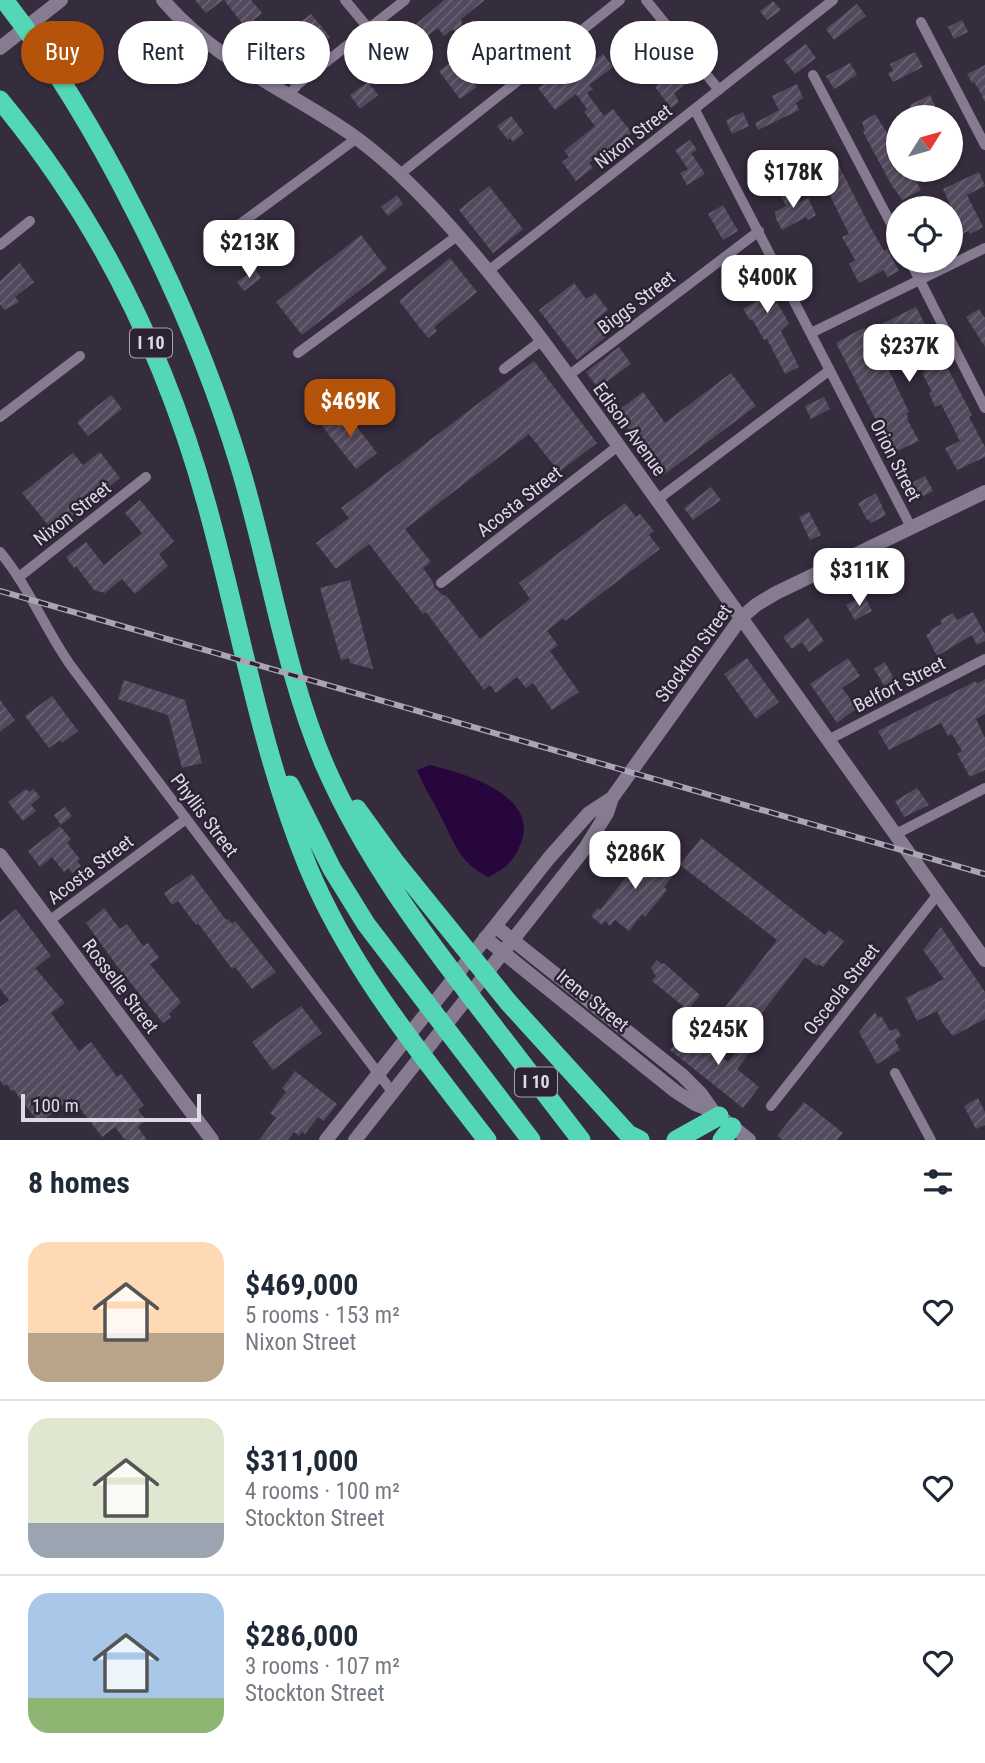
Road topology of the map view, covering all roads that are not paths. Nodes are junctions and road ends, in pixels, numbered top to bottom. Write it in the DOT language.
graph roads {
  1 [pos="61,0"];
  2 [pos="345,0"];
  3 [pos="405,0"];
  4 [pos="620,0"];
  5 [pos="646,0"];
  6 [pos="833,0"];
  7 [pos="164,1"];
  8 [pos="9,7"];
  9 [pos="362,21"];
  10 [pos="379,21"];
  11 [pos="921,22"];
  12 [pos="0,48"];
  13 [pos="344,48"];
  14 [pos="813,75"];
  15 [pos="719,90"];
  16 [pos="288,96"];
  17 [pos="0,100"];
  18 [pos="695,110"];
  19 [pos="357,138"];
  20 [pos="985,145"];
  21 [pos="400,174"];
  22 [pos="886,214"];
  23 [pos="30,221"];
  24 [pos="240,224"];
  25 [pos="759,231"];
  26 [pos="457,236"];
  27 [pos="0,245"];
  28 [pos="985,248"];
  29 [pos="487,272"];
  30 [pos="916,273"];
  31 [pos="919,279"];
  32 [pos="811,332"];
  33 [pos="541,341"];
  34 [pos="298,353"];
  35 [pos="80,356"];
  36 [pos="504,369"];
  37 [pos="830,370"];
  38 [pos="568,376"];
  39 [pos="985,408"];
  40 [pos="0,417"];
  41 [pos="618,446"];
  42 [pos="146,477"];
  43 [pos="985,492"];
  44 [pos="657,500"];
  45 [pos="912,529"];
  46 [pos="0,552"];
  47 [pos="19,577"];
  48 [pos="441,583"];
  49 [pos="741,618"];
  50 [pos="985,659"];
  51 [pos="257,703"];
  52 [pos="307,718"];
  53 [pos="828,740"];
  54 [pos="985,788"];
  55 [pos="612,797"];
  56 [pos="186,818"];
  57 [pos="895,834"];
  58 [pos="0,855"];
  59 [pos="938,894"];
  60 [pos="49,921"];
  61 [pos="495,926"];
  62 [pos="485,938"];
  63 [pos="513,940"];
  64 [pos="503,953"];
  65 [pos="985,960"];
  66 [pos="895,1073"];
  67 [pos="378,1074"];
  68 [pos="443,1083"];
  69 [pos="393,1093"];
  70 [pos="771,1106"];
  71 [pos="722,1123"];
  72 [pos="212,1140"];
  73 [pos="326,1140"];
  74 [pos="355,1140"];
  75 [pos="473,1140"];
  76 [pos="487,1140"];
  77 [pos="531,1140"];
  78 [pos="580,1140"];
  79 [pos="640,1140"];
  80 [pos="676,1140"];
  81 [pos="749,1140"];
  82 [pos="931,1140"];
  1 -- 12 [label="main road"];
  2 -- 9 [label="street"];
  3 -- 10 [label="street"];
  4 -- 21 [label="street"];
  5 -- 15 [label="street"];
  6 -- 15 [label="street, Nixon Street"];
  7 -- 16 [label="main road, Edison Avenue"];
  8 -- 52 [label="highway, I 10"];
  11 -- 20 [label="street"];
  13 -- 16 [label="street"];
  14 -- 22 [label="street"];
  15 -- 18 [label="street, Nixon Street"];
  16 -- 19 [label="main road, Edison Avenue"];
  17 -- 51 [label="highway, I 10"];
  18 -- 25 [label="street, Orion Street"];
  18 -- 29 [label="street, Nixon Street"];
  19 -- 21 [label="main road, Edison Avenue"];
  19 -- 24 [label="street"];
  21 -- 26 [label="main road, Edison Avenue"];
  23 -- 27 [label="street"];
  25 -- 32 [label="street, Orion Street"];
  25 -- 38 [label="street, Biggs Street"];
  26 -- 29 [label="main road, Edison Avenue"];
  26 -- 34 [label="street"];
  28 -- 31 [label="street"];
  29 -- 33 [label="main road, Edison Avenue"];
  30 -- 31 [label="street"];
  31 -- 32 [label="street"];
  31 -- 39 [label="street"];
  32 -- 37 [label="street, Orion Street"];
  33 -- 36 [label="street"];
  33 -- 38 [label="main road, Edison Avenue"];
  35 -- 40 [label="street"];
  37 -- 44 [label="street"];
  37 -- 45 [label="street, Orion Street"];
  38 -- 41 [label="main road, Edison Avenue"];
  41 -- 44 [label="main road, Edison Avenue"];
  41 -- 48 [label="street, Acosta Street"];
  42 -- 47 [label="street, Nixon Street"];
  43 -- 45 [label="main road, Stockton Street"];
  44 -- 49 [label="main road, Edison Avenue"];
  45 -- 49 [label="main road, Stockton Street"];
  46 -- 47 [label="street, Phyllis Street"];
  47 -- 56 [label="street, Phyllis Street"];
  49 -- 53 [label="main road, Edison Avenue"];
  49 -- 55 [label="main road, Stockton Street"];
  50 -- 53 [label="street, Belfort Street"];
  51 -- 68 [label="highway, I 10"];
  51 -- 77 [label="highway"];
  52 -- 78 [label="highway, I 10"];
  52 -- 79 [label="highway"];
  53 -- 57 [label="main road, Edison Avenue"];
  54 -- 57 [label="street"];
  55 -- 61 [label="main road, Stockton Street"];
  55 -- 63 [label="main road, Stockton Street"];
  56 -- 60 [label="street, Acosta Street"];
  56 -- 67 [label="street, Phyllis Street"];
  57 -- 59 [label="main road, Edison Avenue"];
  58 -- 60 [label="main road, Rosselle Street"];
  59 -- 65 [label="main road, Edison Avenue"];
  59 -- 70 [label="street, Osceola Street"];
  60 -- 72 [label="main road, Rosselle Street"];
  61 -- 62 [label="main road, Stockton Street"];
  61 -- 63 [label="main road, Irene Street"];
  62 -- 64 [label="main road, Irene Street"];
  62 -- 67 [label="main road, Stockton Street"];
  63 -- 64 [label="main road, Stockton Street"];
  63 -- 71 [label="main road, Irene Street"];
  64 -- 69 [label="main road, Stockton Street"];
  64 -- 71 [label="main road, Irene Street"];
  66 -- 82 [label="street"];
  67 -- 69 [label="street, Phyllis Street"];
  67 -- 73 [label="main road, Stockton Street"];
  68 -- 75 [label="highway"];
  68 -- 76 [label="highway, I 10"];
  69 -- 74 [label="main road, Stockton Street"];
  71 -- 80 [label="highway"];
  71 -- 81 [label="main road, Irene Street"];
}
